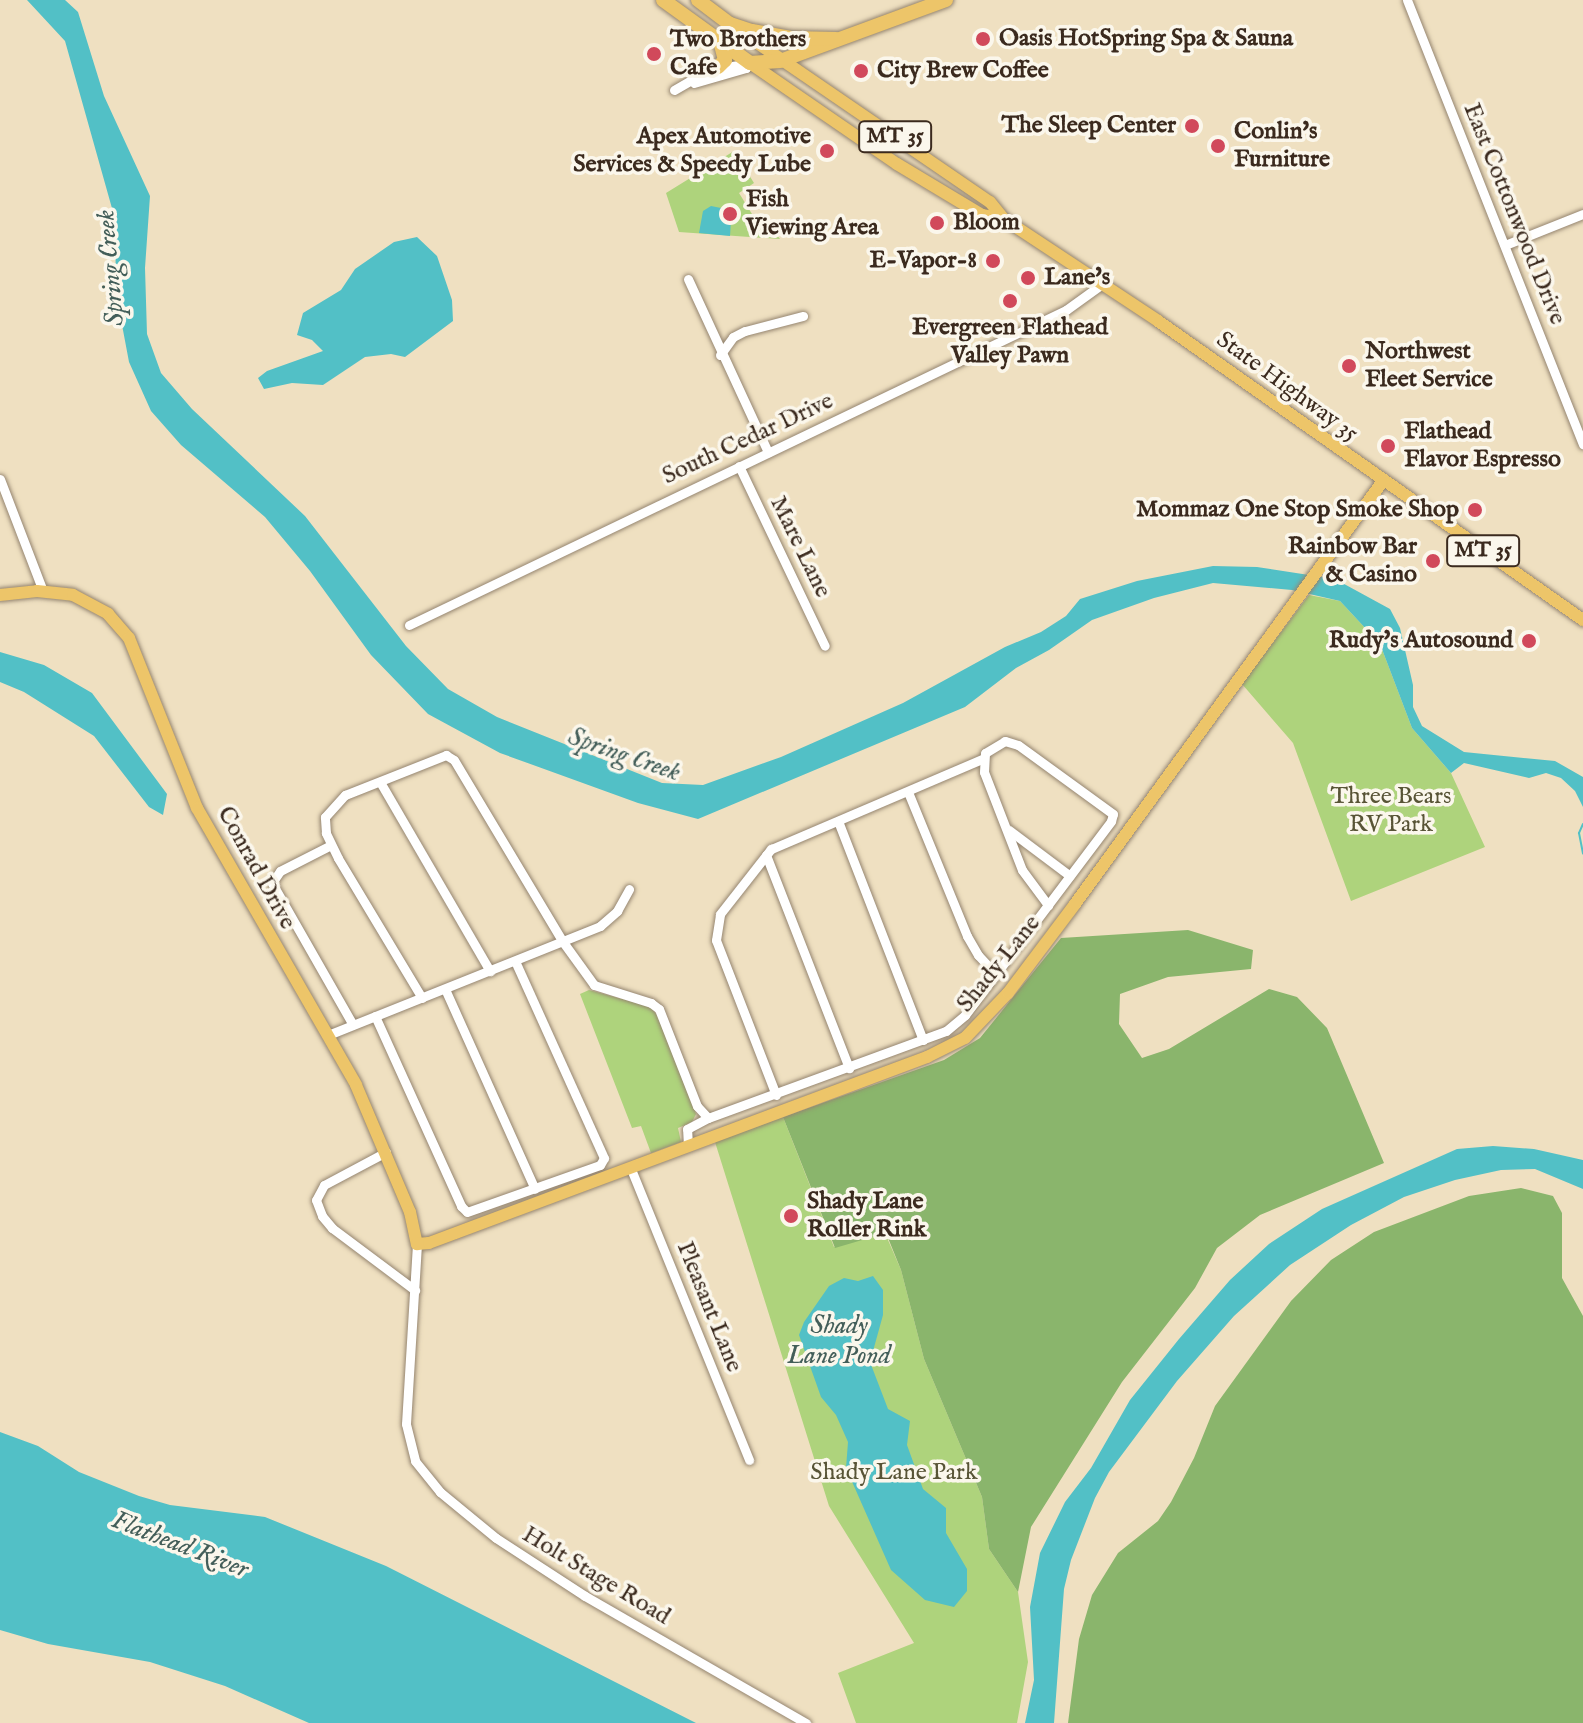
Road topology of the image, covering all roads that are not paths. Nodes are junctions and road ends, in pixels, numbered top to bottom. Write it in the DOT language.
graph roads {
  1 [pos="663,0"];
  2 [pos="698,0"];
  3 [pos="946,0"];
  4 [pos="1407,0"];
  5 [pos="721,18"];
  6 [pos="720,40"];
  7 [pos="842,40"];
  8 [pos="780,61"];
  9 [pos="750,63"];
  10 [pos="718,67"];
  11 [pos="1583,214"];
  12 [pos="1004,219"];
  13 [pos="1505,245"];
  14 [pos="688,279"];
  15 [pos="1102,284"];
  16 [pos="803,316"];
  17 [pos="720,355"];
  18 [pos="1583,444"];
  19 [pos="768,452"];
  20 [pos="739,466"];
  21 [pos="0,479"];
  22 [pos="1383,481"];
  23 [pos="43,591"];
  24 [pos="0,595"];
  25 [pos="1583,620"];
  26 [pos="409,625"];
  27 [pos="825,646"];
  28 [pos="982,759"];
  29 [pos="380,782"];
  30 [pos="908,792"];
  31 [pos="838,821"];
  32 [pos="1009,830"];
  33 [pos="331,845"];
  34 [pos="766,855"];
  35 [pos="1070,876"];
  36 [pos="629,889"];
  37 [pos="1059,890"];
  38 [pos="1075,904"];
  39 [pos="1048,905"];
  40 [pos="563,942"];
  41 [pos="515,961"];
  42 [pos="490,971"];
  43 [pos="996,974"];
  44 [pos="445,989"];
  45 [pos="422,998"];
  46 [pos="375,1016"];
  47 [pos="353,1025"];
  48 [pos="328,1035"];
  49 [pos="923,1040"];
  50 [pos="849,1068"];
  51 [pos="776,1095"];
  52 [pos="708,1118"];
  53 [pos="688,1146"];
  54 [pos="386,1152"];
  55 [pos="631,1169"];
  56 [pos="535,1189"];
  57 [pos="417,1244"];
  58 [pos="415,1290"];
  59 [pos="749,1460"];
  60 [pos="806,1723"];
  1 -- 6 [label="highway"];
  2 -- 5 [label="highway"];
  3 -- 7 [label="highway"];
  4 -- 13 [label="street, East Cottonwood Drive"];
  5 -- 7 [label="highway"];
  5 -- 8 [label="main road, MT 35"];
  6 -- 9 [label="highway"];
  6 -- 10 [label="highway"];
  7 -- 8 [label="highway"];
  8 -- 9 [label="highway"];
  8 -- 12 [label="main road, State Highway 35 / MT 35"];
  9 -- 10 [label="street"];
  9 -- 10 [label="street"];
  9 -- 12 [label="main road, State Highway 35 / MT 35"];
  11 -- 13 [label="street"];
  12 -- 15 [label="main road, State Highway 35 / MT 35"];
  13 -- 18 [label="street, East Cottonwood Drive"];
  14 -- 17 [label="street"];
  15 -- 19 [label="street, South Cedar Drive"];
  15 -- 22 [label="main road, State Highway 35 / MT 35"];
  16 -- 17 [label="street"];
  17 -- 19 [label="street"];
  19 -- 20 [label="street, South Cedar Drive"];
  20 -- 26 [label="street, South Cedar Drive"];
  20 -- 27 [label="street, Mare Lane"];
  21 -- 23 [label="street"];
  22 -- 25 [label="main road, State Highway 35 / MT 35"];
  22 -- 38 [label="main road, Shady Lane"];
  23 -- 24 [label="main road, Conrad Drive"];
  23 -- 48 [label="main road, Conrad Drive"];
  28 -- 30 [label="street"];
  28 -- 32 [label="street"];
  28 -- 35 [label="street"];
  29 -- 33 [label="street"];
  29 -- 40 [label="street"];
  29 -- 42 [label="street"];
  30 -- 31 [label="street"];
  30 -- 43 [label="street"];
  31 -- 34 [label="street"];
  31 -- 49 [label="street"];
  32 -- 35 [label="street"];
  32 -- 39 [label="street"];
  33 -- 45 [label="street"];
  33 -- 47 [label="street"];
  34 -- 50 [label="street"];
  34 -- 51 [label="street"];
  35 -- 37 [label="street"];
  36 -- 40 [label="street"];
  37 -- 38 [label="street"];
  37 -- 39 [label="street"];
  38 -- 53 [label="main road, Shady Lane"];
  39 -- 43 [label="street"];
  40 -- 41 [label="street"];
  40 -- 52 [label="street"];
  41 -- 42 [label="street"];
  41 -- 56 [label="street"];
  42 -- 44 [label="street"];
  43 -- 49 [label="street"];
  44 -- 45 [label="street"];
  44 -- 56 [label="street"];
  45 -- 46 [label="street"];
  46 -- 47 [label="street"];
  46 -- 56 [label="street"];
  47 -- 48 [label="street"];
  48 -- 54 [label="main road, Conrad Drive"];
  49 -- 50 [label="street"];
  50 -- 51 [label="street"];
  51 -- 52 [label="street"];
  52 -- 53 [label="street"];
  53 -- 55 [label="main road, Shady Lane"];
  54 -- 57 [label="main road, Conrad Drive"];
  54 -- 58 [label="street"];
  55 -- 57 [label="main road, Shady Lane"];
  55 -- 59 [label="street, Pleasant Lane"];
  57 -- 58 [label="street"];
  58 -- 60 [label="street, Holt Stage Road"];
}
